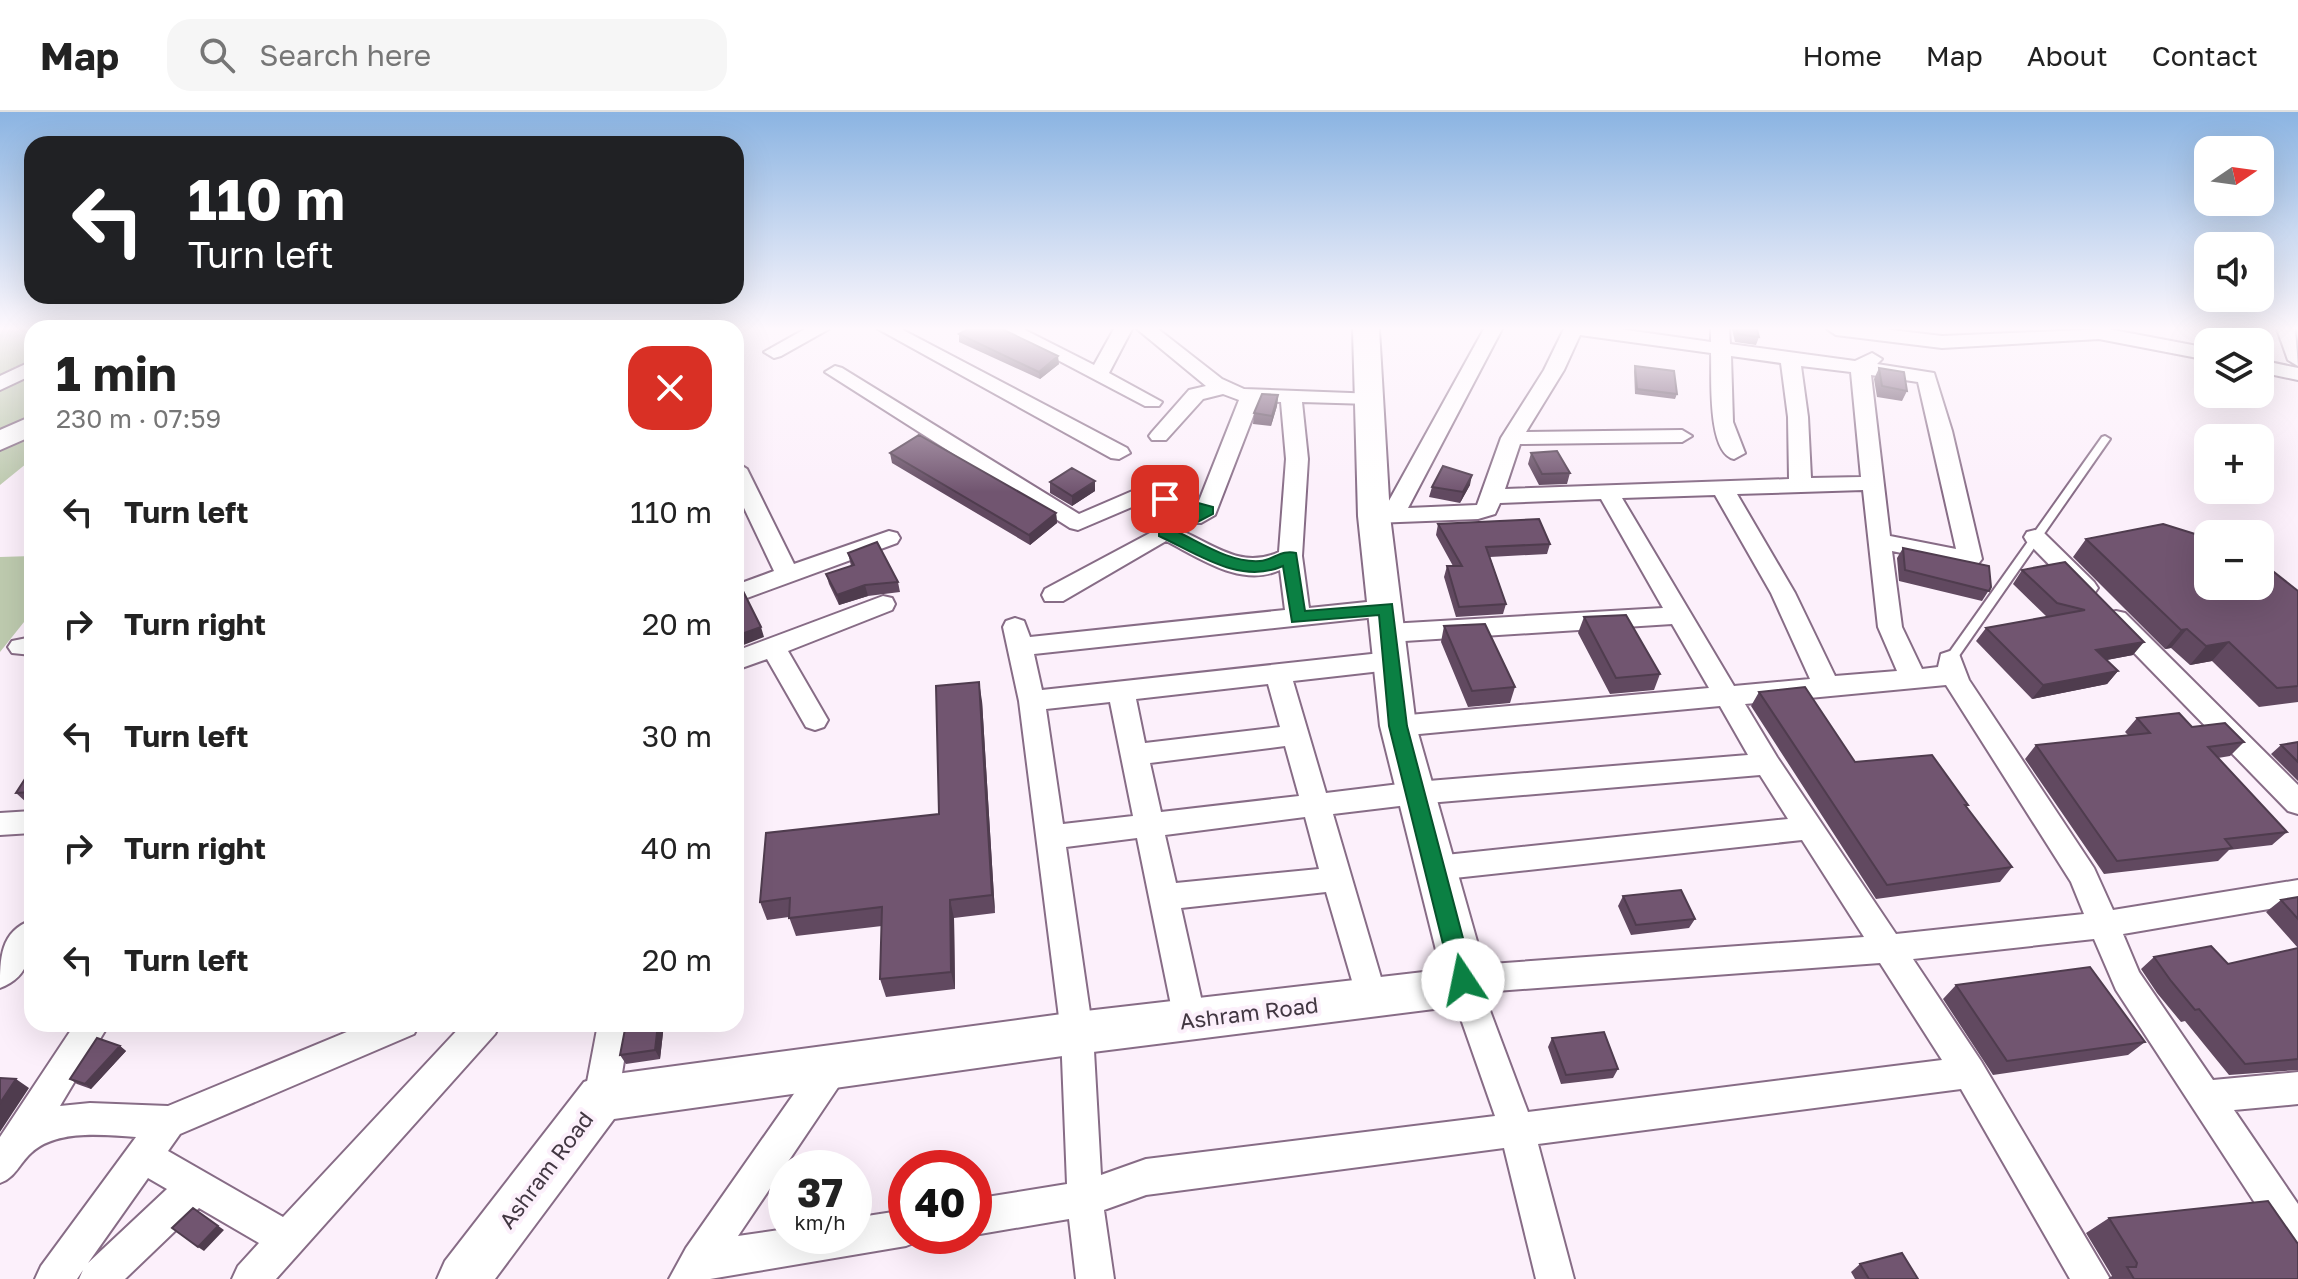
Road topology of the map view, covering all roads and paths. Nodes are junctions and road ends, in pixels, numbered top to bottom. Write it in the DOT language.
graph roads {
  1 [pos="853,383"];
  2 [pos="989,383"];
  3 [pos="1115,383"];
  4 [pos="1217,383"];
  5 [pos="1369,383"];
  6 [pos="1461,383"];
  7 [pos="1546,383"];
  8 [pos="1722,383"];
  9 [pos="1794,383"];
  10 [pos="1862,383"];
  11 [pos="1929,383"];
  12 [pos="1223,388"];
  13 [pos="1251,395"];
  14 [pos="1291,397"];
  15 [pos="1370,398"];
  16 [pos="1152,402"];
  17 [pos="24,407"];
  18 [pos="0,419"];
  19 [pos="24,429"];
  20 [pos="1159,436"];
  21 [pos="1682,436"];
  22 [pos="1512,438"];
  23 [pos="2105,439"];
  24 [pos="0,441"];
  25 [pos="1119,453"];
  26 [pos="1734,453"];
  27 [pos="1874,483"];
  28 [pos="1800,484"];
  29 [pos="744,485"];
  30 [pos="1722,488"];
  31 [pos="1607,491"];
  32 [pos="1492,496"];
  33 [pos="1207,510"];
  34 [pos="1384,516"];
  35 [pos="1165,532"];
  36 [pos="2035,537"];
  37 [pos="889,538"];
  38 [pos="1880,541"];
  39 [pos="1290,556"];
  40 [pos="788,575"];
  41 [pos="744,591"];
  42 [pos="1054,595"];
  43 [pos="883,604"];
  44 [pos="1678,615"];
  45 [pos="1298,618"];
  46 [pos="1389,634"];
  47 [pos="773,647"];
  48 [pos="744,658"];
  49 [pos="1951,667"];
  50 [pos="1278,673"];
  51 [pos="1913,678"];
  52 [pos="1826,685"];
  53 [pos="1121,691"];
  54 [pos="1726,694"];
  55 [pos="1032,701"];
  56 [pos="815,720"];
  57 [pos="1398,726"];
  58 [pos="1295,735"];
  59 [pos="1134,755"];
  60 [pos="1767,764"];
  61 [pos="1416,793"];
  62 [pos="2298,803"];
  63 [pos="1315,805"];
  64 [pos="1149,825"];
  65 [pos="1809,828"];
  66 [pos="1050,837"];
  67 [pos="1436,868"];
  68 [pos="1337,879"];
  69 [pos="2298,892"];
  70 [pos="1164,897"];
  71 [pos="2102,925"];
  72 [pos="24,943"];
  73 [pos="1886,949"];
  74 [pos="0,974"];
  75 [pos="1462,982"];
  76 [pos="1371,998"];
  77 [pos="1190,1020"];
  78 [pos="88,1032"];
  79 [pos="384,1032"];
  80 [pos="477,1032"];
  81 [pos="613,1032"];
  82 [pos="1077,1033"];
  83 [pos="831,1069"];
  84 [pos="1969,1072"];
  85 [pos="2298,1088"];
  86 [pos="2206,1097"];
  87 [pos="601,1098"];
  88 [pos="168,1122"];
  89 [pos="1517,1129"];
  90 [pos="10,1153"];
  91 [pos="144,1156"];
  92 [pos="196,1186"];
  93 [pos="1085,1199"];
  94 [pos="992,1214"];
  95 [pos="888,1232"];
  96 [pos="2298,1236"];
  97 [pos="286,1239"];
  98 [pos="693,1270"];
  99 [pos="54,1279"];
  100 [pos="98,1279"];
  101 [pos="251,1279"];
  102 [pos="463,1279"];
  103 [pos="1095,1279"];
  104 [pos="1555,1279"];
  105 [pos="2091,1279"];
  1 -- 33 [label="street"];
  2 -- 25 [label="street"];
  3 -- 16 [label="street"];
  4 -- 12 [label="street"];
  5 -- 15 [label="street"];
  6 -- 34 [label="street"];
  7 -- 22 [label="street"];
  8 -- 26 [label="street"];
  9 -- 28 [label="street"];
  10 -- 27 [label="street"];
  11 -- 38 [label="street"];
  12 -- 13 [label="street"];
  12 -- 20 [label="street"];
  13 -- 14 [label="street"];
  13 -- 33 [label="street"];
  14 -- 15 [label="street"];
  14 -- 39 [label="street"];
  15 -- 34 [label="street"];
  17 -- 18 [label="street"];
  19 -- 24 [label="street"];
  21 -- 22 [label="street"];
  22 -- 32 [label="street"];
  23 -- 36 [label="lane"];
  27 -- 28 [label="street"];
  27 -- 38 [label="street"];
  28 -- 30 [label="street"];
  29 -- 40 [label="street"];
  30 -- 31 [label="street"];
  30 -- 52 [label="street"];
  31 -- 32 [label="street"];
  31 -- 44 [label="street"];
  32 -- 34 [label="street"];
  33 -- 35 [label="street"];
  34 -- 46 [label="street"];
  35 -- 39 [label="street"];
  35 -- 42 [label="street"];
  36 -- 49 [label="lane"];
  36 -- 62 [label="street"];
  37 -- 40 [label="street"];
  38 -- 51 [label="street"];
  39 -- 45 [label="street"];
  40 -- 41 [label="street"];
  43 -- 47 [label="street"];
  44 -- 46 [label="street"];
  44 -- 54 [label="street"];
  45 -- 46 [label="street"];
  45 -- 55 [label="street"];
  46 -- 50 [label="street"];
  46 -- 57 [label="street"];
  47 -- 48 [label="street"];
  47 -- 56 [label="street"];
  49 -- 51 [label="street"];
  49 -- 71 [label="street"];
  50 -- 53 [label="street"];
  50 -- 58 [label="street"];
  51 -- 52 [label="street"];
  52 -- 54 [label="street"];
  53 -- 55 [label="street"];
  53 -- 59 [label="street"];
  54 -- 57 [label="street"];
  54 -- 60 [label="street"];
  55 -- 66 [label="street"];
  57 -- 61 [label="street"];
  58 -- 59 [label="street"];
  58 -- 63 [label="street"];
  59 -- 64 [label="street"];
  60 -- 61 [label="street"];
  60 -- 65 [label="street"];
  61 -- 63 [label="street"];
  61 -- 67 [label="street"];
  63 -- 64 [label="street"];
  63 -- 68 [label="street"];
  64 -- 66 [label="street"];
  64 -- 70 [label="street"];
  65 -- 67 [label="street"];
  65 -- 73 [label="street"];
  66 -- 82 [label="street"];
  67 -- 75 [label="street"];
  68 -- 70 [label="street"];
  68 -- 76 [label="street"];
  69 -- 71 [label="street"];
  70 -- 77 [label="street"];
  71 -- 73 [label="street"];
  71 -- 86 [label="street"];
  72 -- 74 [label="street"];
  73 -- 75 [label="street"];
  73 -- 84 [label="street"];
  75 -- 76 [label="street, Ashram Road"];
  75 -- 89 [label="street"];
  76 -- 77 [label="street, Ashram Road"];
  77 -- 82 [label="street, Ashram Road"];
  78 -- 90 [label="street"];
  79 -- 88 [label="street"];
  80 -- 97 [label="street"];
  81 -- 87 [label="street"];
  82 -- 83 [label="street, Ashram Road"];
  82 -- 93 [label="street"];
  83 -- 87 [label="street, Ashram Road"];
  83 -- 98 [label="street"];
  84 -- 89 [label="street"];
  84 -- 105 [label="street"];
  85 -- 86 [label="street"];
  86 -- 96 [label="street"];
  87 -- 102 [label="street, Ashram Road"];
  88 -- 90 [label="street"];
  88 -- 91 [label="street"];
  89 -- 93 [label="street"];
  89 -- 104 [label="street"];
  91 -- 92 [label="street"];
  91 -- 99 [label="street"];
  92 -- 97 [label="street"];
  92 -- 100 [label="street"];
  93 -- 94 [label="street"];
  93 -- 103 [label="street"];
  95 -- 98 [label="street"];
  97 -- 101 [label="street"];
}
